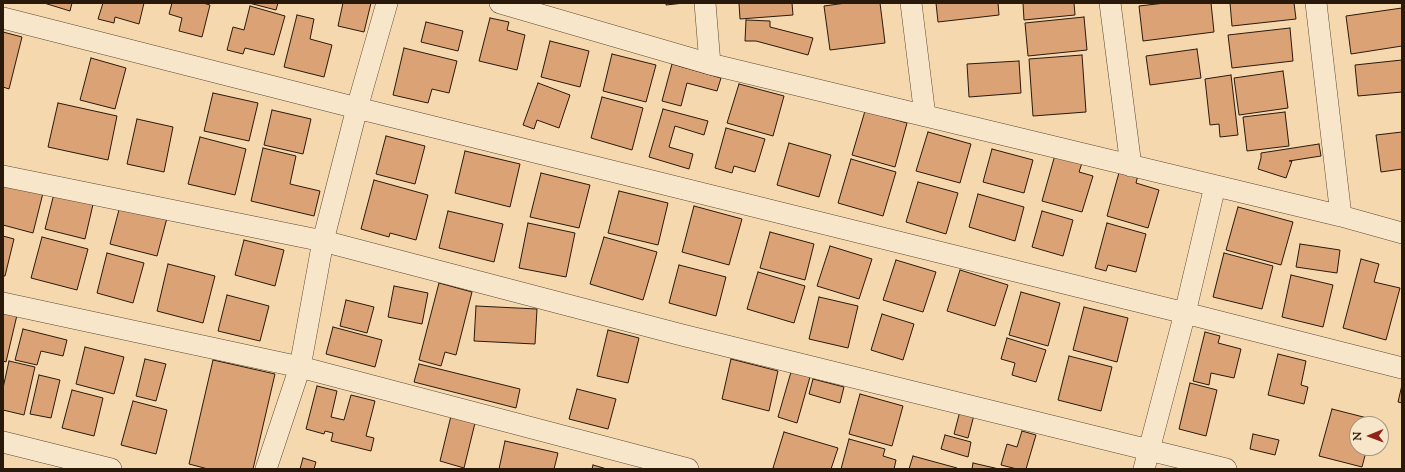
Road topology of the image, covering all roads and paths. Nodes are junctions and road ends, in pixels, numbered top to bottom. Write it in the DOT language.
graph roads {
  1 [pos="387,3"];
  2 [pos="501,3"];
  3 [pos="705,3"];
  4 [pos="911,3"];
  5 [pos="1110,3"];
  6 [pos="1316,3"];
  7 [pos="3,18"];
  8 [pos="710,64"];
  9 [pos="358,108"];
  10 [pos="925,116"];
  11 [pos="1131,166"];
  12 [pos="3,176"];
  13 [pos="1215,186"];
  14 [pos="1341,216"];
  15 [pos="1402,233"];
  16 [pos="323,241"];
  17 [pos="3,303"];
  18 [pos="1185,313"];
  19 [pos="300,367"];
  20 [pos="1402,368"];
  21 [pos="3,442"];
  22 [pos="1146,460"];
  23 [pos="111,469"];
  24 [pos="266,469"];
  25 [pos="688,469"];
  26 [pos="1226,469"];
  1 -- 9 [label="street"];
  2 -- 8 [label="street"];
  3 -- 8 [label="street"];
  4 -- 10 [label="street"];
  5 -- 11 [label="street"];
  6 -- 14 [label="street"];
  7 -- 9 [label="street"];
  8 -- 10 [label="street"];
  9 -- 16 [label="street"];
  9 -- 18 [label="street"];
  10 -- 11 [label="street"];
  11 -- 13 [label="street"];
  12 -- 16 [label="street"];
  13 -- 14 [label="street"];
  13 -- 18 [label="street"];
  14 -- 15 [label="street"];
  16 -- 19 [label="street"];
  16 -- 22 [label="street"];
  17 -- 19 [label="street"];
  18 -- 20 [label="street"];
  18 -- 22 [label="street"];
  19 -- 24 [label="street"];
  19 -- 25 [label="street"];
  21 -- 23 [label="street"];
  22 -- 26 [label="street"];
}
